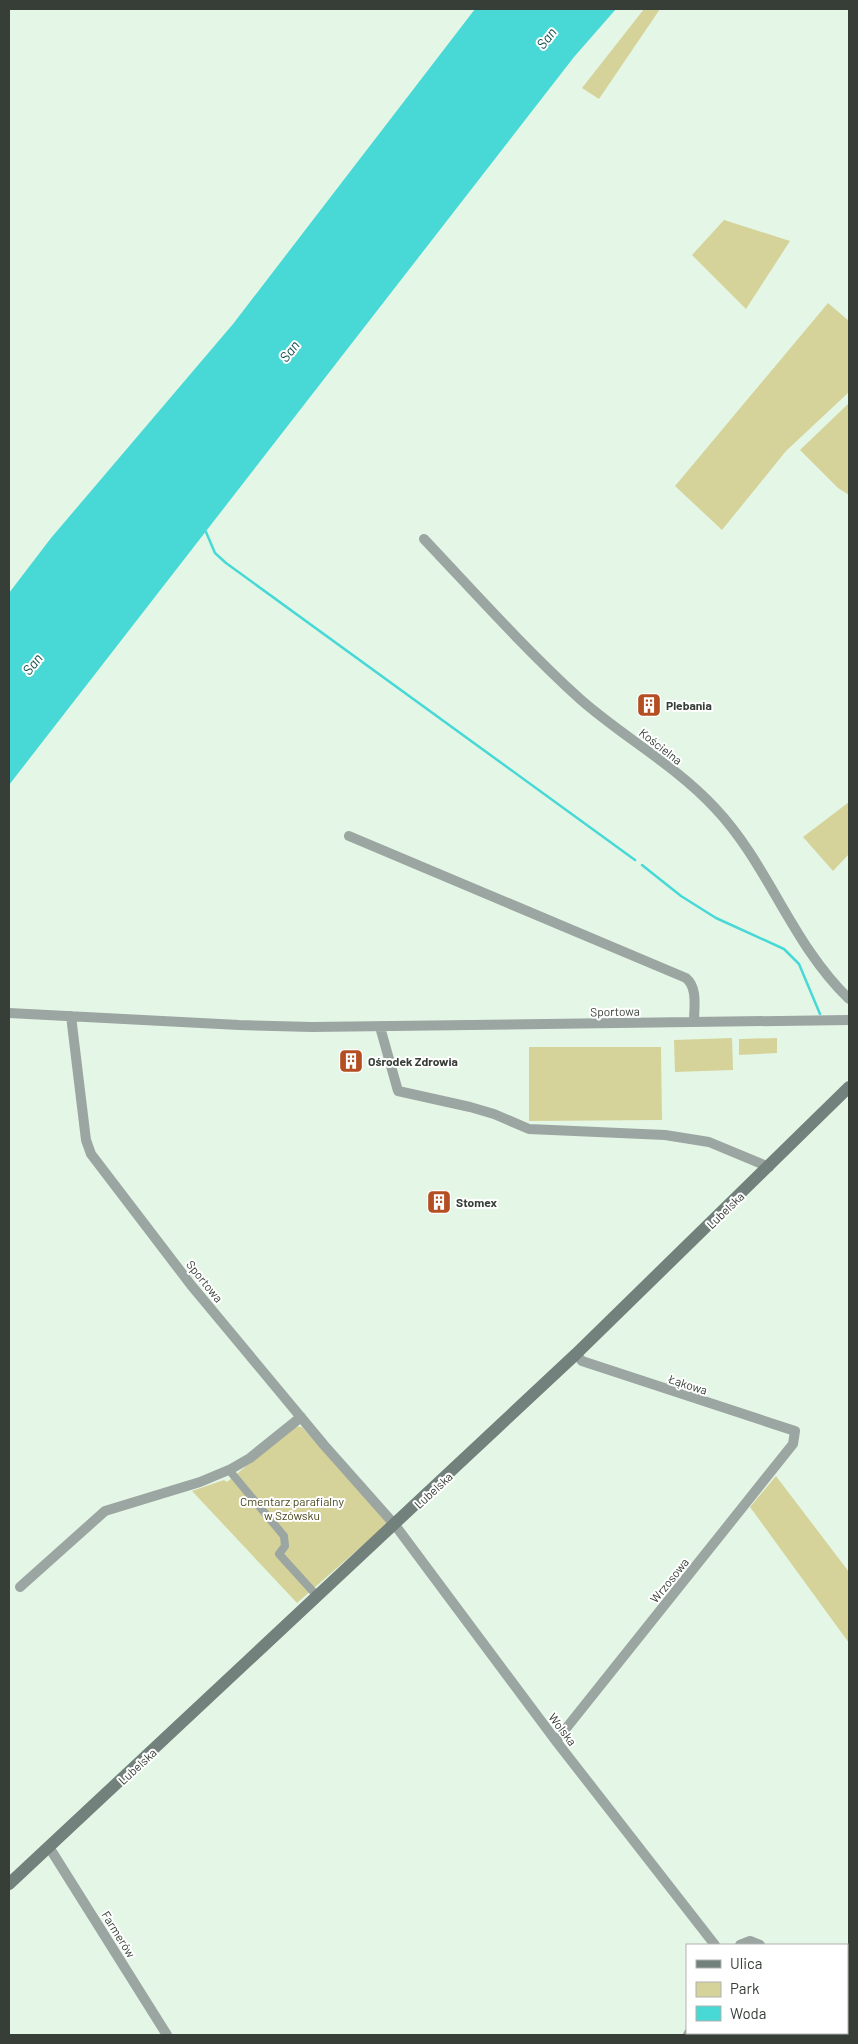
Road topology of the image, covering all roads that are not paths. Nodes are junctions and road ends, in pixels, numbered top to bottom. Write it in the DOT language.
graph roads {
  1 [pos="424,539"];
  2 [pos="349,836"];
  3 [pos="849,999"];
  4 [pos="9,1013"];
  5 [pos="71,1016"];
  6 [pos="849,1020"];
  7 [pos="694,1022"];
  8 [pos="380,1027"];
  9 [pos="849,1087"];
  10 [pos="770,1167"];
  11 [pos="576,1354"];
  12 [pos="301,1417"];
  13 [pos="795,1431"];
  14 [pos="229,1470"];
  15 [pos="395,1525"];
  16 [pos="20,1587"];
  17 [pos="318,1596"];
  18 [pos="556,1741"];
  19 [pos="49,1847"];
  20 [pos="9,1884"];
  21 [pos="714,1944"];
  22 [pos="742,1944"];
  23 [pos="758,1944"];
  24 [pos="167,2035"];
  1 -- 3 [label="street, Kościelna"];
  2 -- 7 [label="street"];
  4 -- 5 [label="street, Sportowa"];
  5 -- 8 [label="street, Sportowa"];
  5 -- 12 [label="street, Sportowa"];
  6 -- 7 [label="street, Sportowa"];
  7 -- 8 [label="street, Sportowa"];
  8 -- 10 [label="street"];
  9 -- 10 [label="main road, Lubelska"];
  10 -- 11 [label="main road, Lubelska"];
  11 -- 13 [label="street, Łąkowa"];
  11 -- 15 [label="main road, Lubelska"];
  12 -- 14 [label="street"];
  12 -- 15 [label="street, Sportowa"];
  13 -- 18 [label="street, Wrzosowa"];
  14 -- 16 [label="street"];
  14 -- 17 [label="street"];
  15 -- 17 [label="main road, Lubelska"];
  15 -- 18 [label="street, Wolska"];
  17 -- 19 [label="main road, Lubelska"];
  18 -- 21 [label="street, Wolska"];
  19 -- 20 [label="main road, Lubelska"];
  19 -- 24 [label="street, Farmerów"];
  22 -- 23 [label="street"];
}
